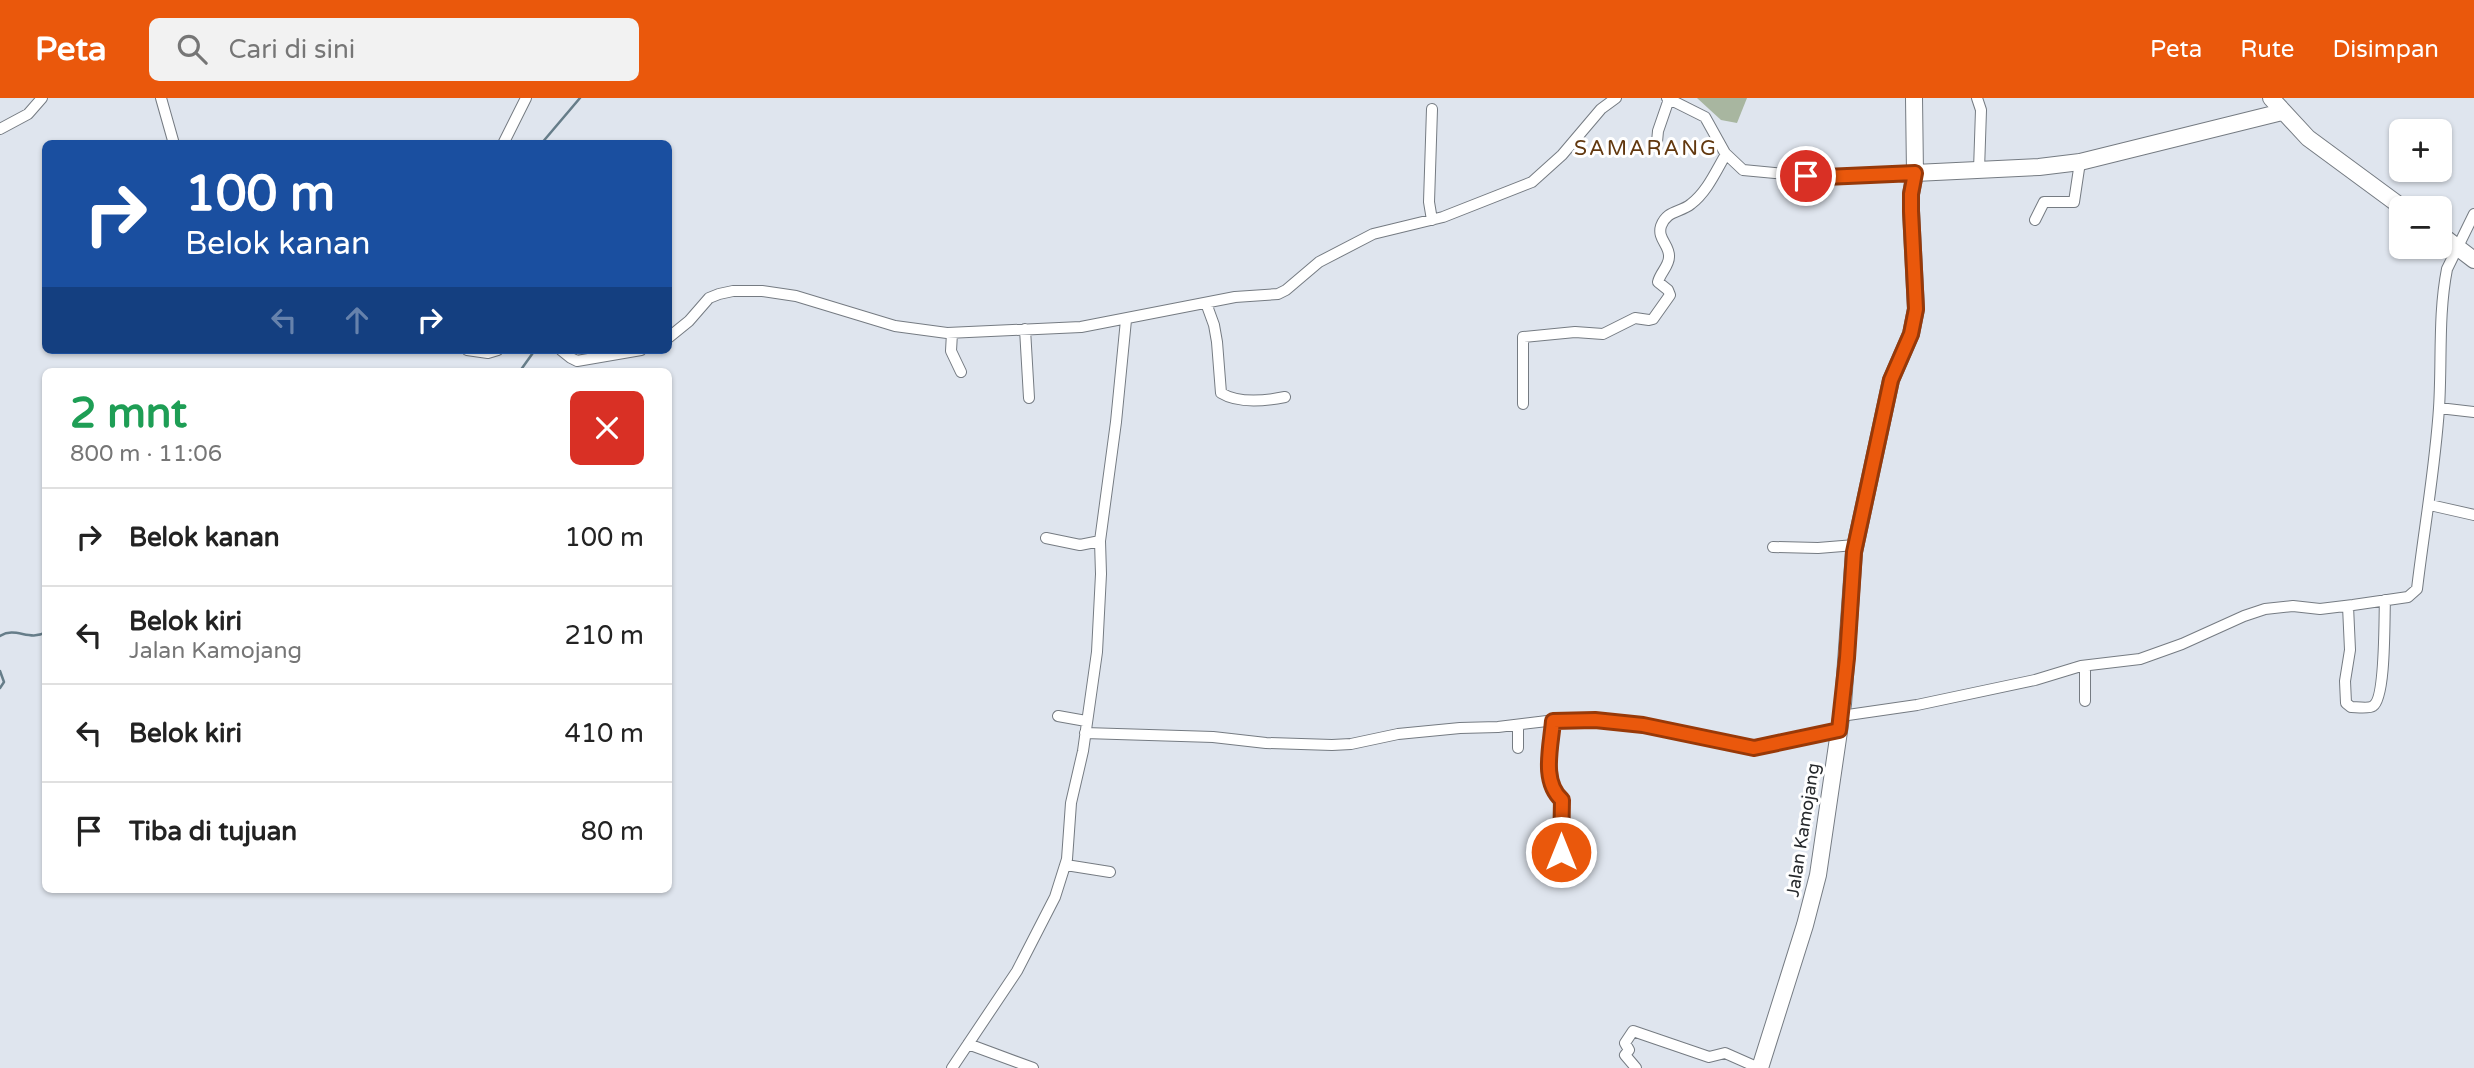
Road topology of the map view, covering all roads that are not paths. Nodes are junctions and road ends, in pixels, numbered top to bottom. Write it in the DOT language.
graph roads {
  1 [pos="42,98"];
  2 [pos="161,98"];
  3 [pos="526,98"];
  4 [pos="1616,98"];
  5 [pos="1668,98"];
  6 [pos="1914,98"];
  7 [pos="1977,98"];
  8 [pos="2271,98"];
  9 [pos="1433,109"];
  10 [pos="2282,112"];
  11 [pos="0,129"];
  12 [pos="173,140"];
  13 [pos="505,140"];
  14 [pos="1657,142"];
  15 [pos="1726,154"];
  16 [pos="2080,162"];
  17 [pos="1979,170"];
  18 [pos="1915,173"];
  19 [pos="2389,198"];
  20 [pos="2474,214"];
  21 [pos="1432,220"];
  22 [pos="2035,220"];
  23 [pos="2452,243"];
  24 [pos="2457,247"];
  25 [pos="2474,260"];
  26 [pos="1206,303"];
  27 [pos="1126,320"];
  28 [pos="1025,329"];
  29 [pos="952,333"];
  30 [pos="672,335"];
  31 [pos="565,354"];
  32 [pos="618,354"];
  33 [pos="961,372"];
  34 [pos="1285,397"];
  35 [pos="1029,398"];
  36 [pos="1523,404"];
  37 [pos="2439,408"];
  38 [pos="2474,412"];
  39 [pos="2430,505"];
  40 [pos="2474,515"];
  41 [pos="1046,538"];
  42 [pos="1100,541"];
  43 [pos="1855,545"];
  44 [pos="1773,547"];
  45 [pos="2385,600"];
  46 [pos="2347,606"];
  47 [pos="2085,666"];
  48 [pos="2085,701"];
  49 [pos="1058,716"];
  50 [pos="1086,721"];
  51 [pos="1553,721"];
  52 [pos="1840,723"];
  53 [pos="1518,724"];
  54 [pos="1085,733"];
  55 [pos="1518,748"];
  56 [pos="1561,852"];
  57 [pos="1066,865"];
  58 [pos="1110,872"];
  59 [pos="968,1044"];
  60 [pos="952,1068"];
  61 [pos="1033,1068"];
  62 [pos="1636,1068"];
  63 [pos="1759,1068"];
  1 -- 11 [label="street"];
  2 -- 12 [label="street"];
  3 -- 13 [label="street"];
  4 -- 21 [label="street"];
  5 -- 14 [label="street"];
  5 -- 15 [label="street"];
  6 -- 18 [label="main road, Jalan Kamojang"];
  7 -- 17 [label="street"];
  8 -- 10 [label="main road"];
  9 -- 21 [label="street"];
  10 -- 16 [label="main road"];
  10 -- 19 [label="main road"];
  15 -- 18 [label="street"];
  15 -- 36 [label="street"];
  16 -- 17 [label="main road"];
  16 -- 22 [label="street"];
  17 -- 18 [label="main road"];
  18 -- 43 [label="main road, Jalan Kamojang"];
  20 -- 24 [label="street"];
  21 -- 26 [label="street"];
  23 -- 24 [label="main road"];
  24 -- 25 [label="main road"];
  24 -- 37 [label="street"];
  26 -- 27 [label="street"];
  26 -- 34 [label="street"];
  27 -- 28 [label="street"];
  27 -- 42 [label="street"];
  28 -- 29 [label="street"];
  28 -- 35 [label="street"];
  29 -- 30 [label="street"];
  29 -- 33 [label="street"];
  31 -- 32 [label="street"];
  37 -- 38 [label="street"];
  37 -- 39 [label="street"];
  39 -- 40 [label="street"];
  39 -- 45 [label="street"];
  41 -- 42 [label="street"];
  42 -- 50 [label="street"];
  43 -- 44 [label="street"];
  43 -- 52 [label="main road, Jalan Kamojang"];
  45 -- 46 [label="street"];
  45 -- 46 [label="street"];
  46 -- 47 [label="street"];
  47 -- 48 [label="street"];
  47 -- 52 [label="street"];
  49 -- 50 [label="street"];
  50 -- 54 [label="street"];
  51 -- 52 [label="street"];
  51 -- 53 [label="street"];
  51 -- 56 [label="street"];
  52 -- 63 [label="main road, Jalan Kamojang"];
  53 -- 54 [label="street"];
  53 -- 55 [label="street"];
  54 -- 57 [label="street"];
  57 -- 58 [label="street"];
  57 -- 59 [label="street"];
  59 -- 60 [label="street"];
  59 -- 61 [label="street"];
  62 -- 63 [label="street"];
}
